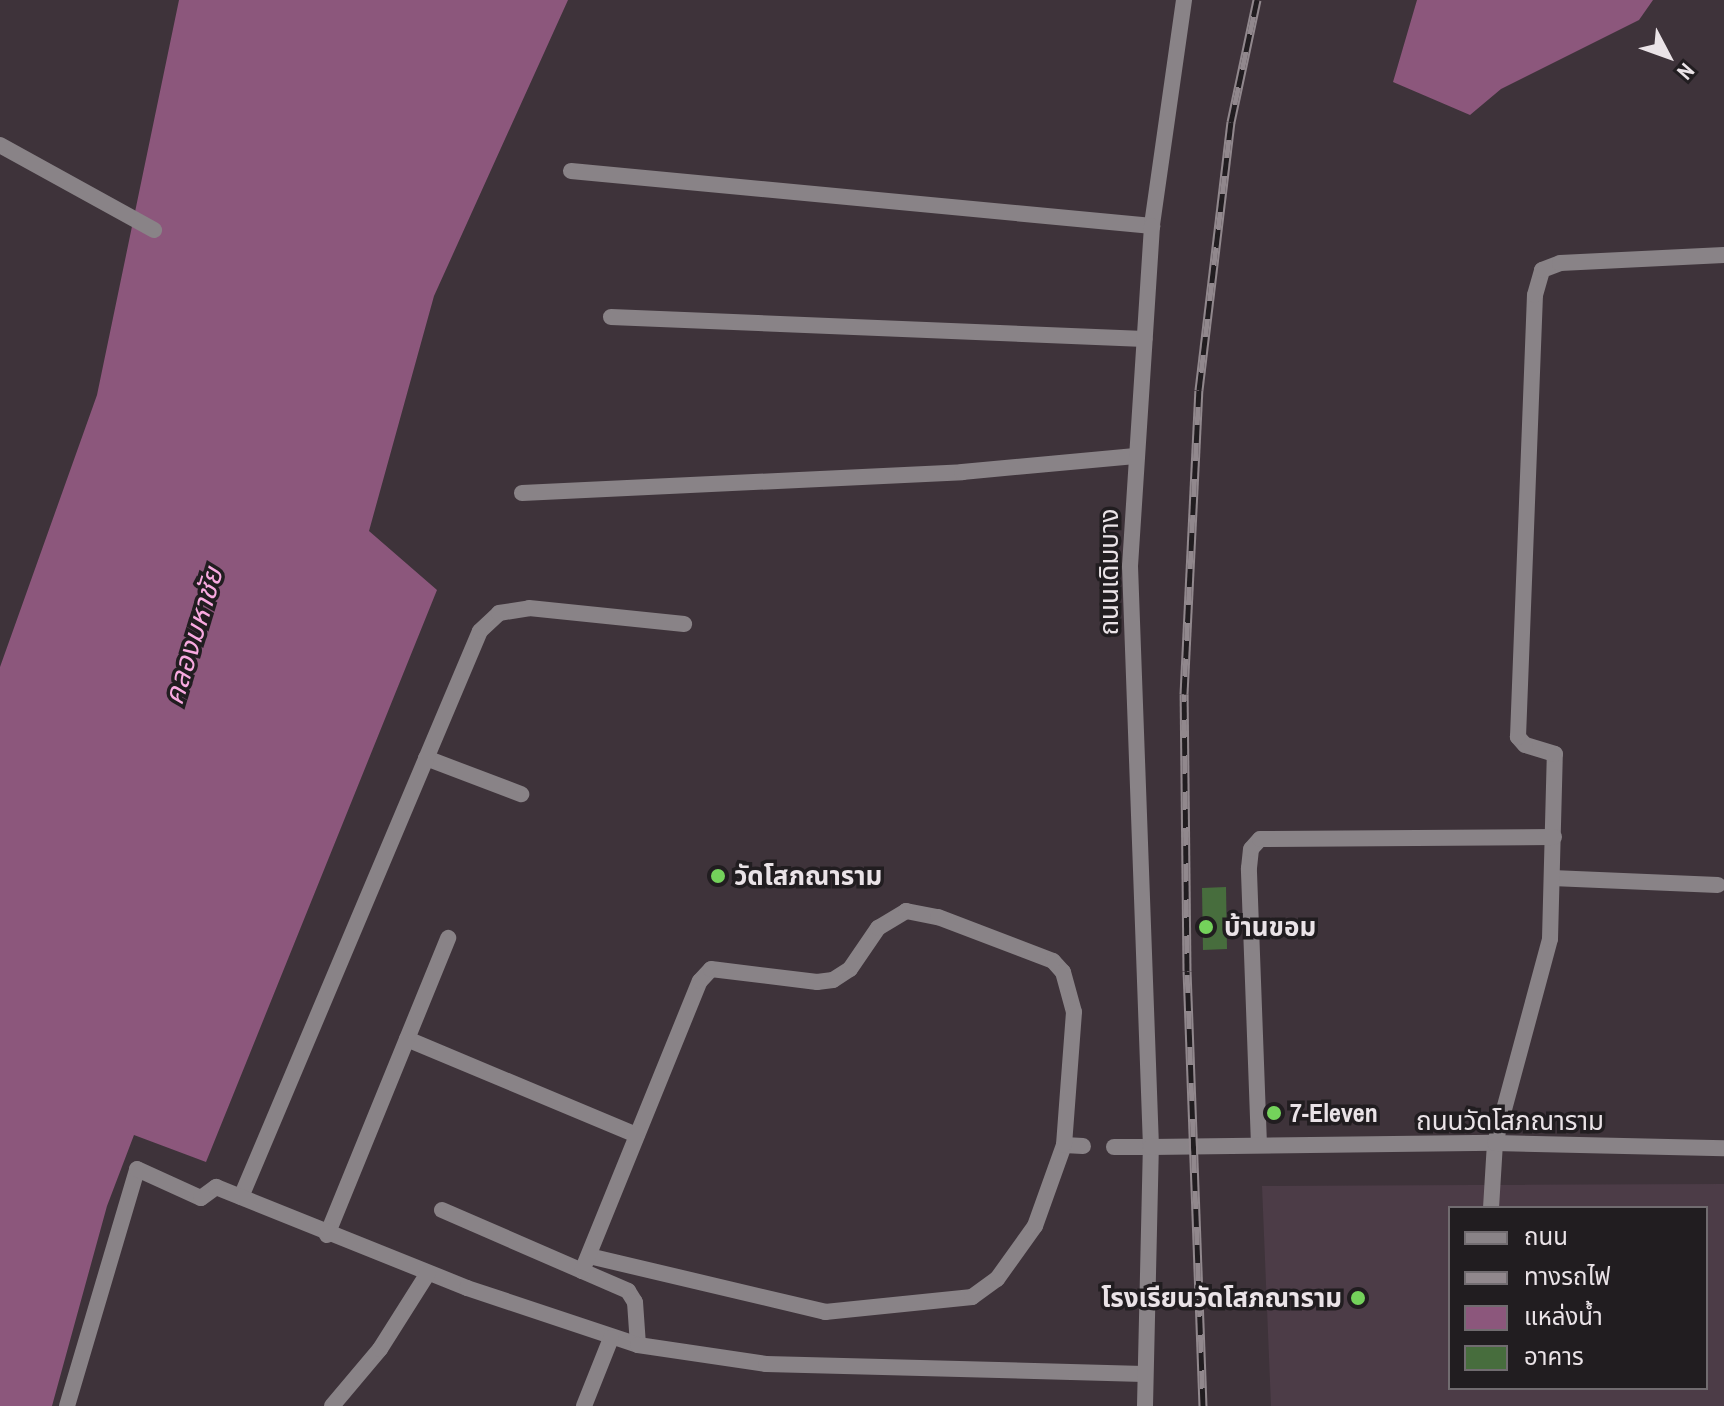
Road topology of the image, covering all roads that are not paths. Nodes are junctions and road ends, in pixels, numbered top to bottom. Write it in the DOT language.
graph roads {
  1 [pos="1184,0"];
  2 [pos="0,145"];
  3 [pos="571,171"];
  4 [pos="1152,226"];
  5 [pos="154,230"];
  6 [pos="1724,255"];
  7 [pos="611,317"];
  8 [pos="1145,339"];
  9 [pos="1135,456"];
  10 [pos="522,493"];
  11 [pos="684,624"];
  12 [pos="426,758"];
  13 [pos="521,794"];
  14 [pos="1554,837"];
  15 [pos="1552,878"];
  16 [pos="1718,885"];
  17 [pos="448,938"];
  18 [pos="407,1039"];
  19 [pos="637,1135"];
  20 [pos="1495,1143"];
  21 [pos="1064,1145"];
  22 [pos="1259,1145"];
  23 [pos="1083,1146"];
  24 [pos="1114,1147"];
  25 [pos="1151,1147"];
  26 [pos="1724,1148"];
  27 [pos="241,1197"];
  28 [pos="1491,1206"];
  29 [pos="442,1210"];
  30 [pos="327,1235"];
  31 [pos="585,1263"];
  32 [pos="428,1273"];
  33 [pos="611,1338"];
  34 [pos="638,1345"];
  35 [pos="1144,1374"];
  36 [pos="67,1406"];
  37 [pos="332,1406"];
  38 [pos="584,1406"];
  39 [pos="1145,1406"];
  1 -- 4 [label="street, ถนนเดิมบาง"];
  2 -- 5 [label="street"];
  3 -- 4 [label="street"];
  4 -- 8 [label="street, ถนนเดิมบาง"];
  6 -- 14 [label="street"];
  7 -- 8 [label="street"];
  8 -- 9 [label="street, ถนนเดิมบาง"];
  9 -- 10 [label="street"];
  9 -- 25 [label="street, ถนนเดิมบาง"];
  11 -- 12 [label="street"];
  12 -- 13 [label="street"];
  12 -- 27 [label="street"];
  14 -- 15 [label="street"];
  14 -- 22 [label="street"];
  15 -- 16 [label="street"];
  15 -- 20 [label="street"];
  17 -- 18 [label="street"];
  18 -- 19 [label="street"];
  18 -- 30 [label="street"];
  19 -- 21 [label="street"];
  19 -- 31 [label="street"];
  20 -- 22 [label="street, ถนนวัดโสภณาราม"];
  20 -- 26 [label="street, ถนนวัดโสภณาราม"];
  20 -- 28 [label="street"];
  21 -- 23 [label="street"];
  21 -- 31 [label="street"];
  22 -- 25 [label="street, ถนนวัดโสภณาราม"];
  24 -- 25 [label="street, ถนนวัดโสภณาราม"];
  25 -- 35 [label="street, ถนนเดิมบาง"];
  27 -- 30 [label="street"];
  27 -- 36 [label="street"];
  29 -- 31 [label="street"];
  30 -- 32 [label="street"];
  31 -- 34 [label="street"];
  32 -- 33 [label="street"];
  32 -- 37 [label="street"];
  33 -- 34 [label="street"];
  33 -- 38 [label="street"];
  34 -- 35 [label="street"];
  35 -- 39 [label="street, ถนนเดิมบาง"];
}
